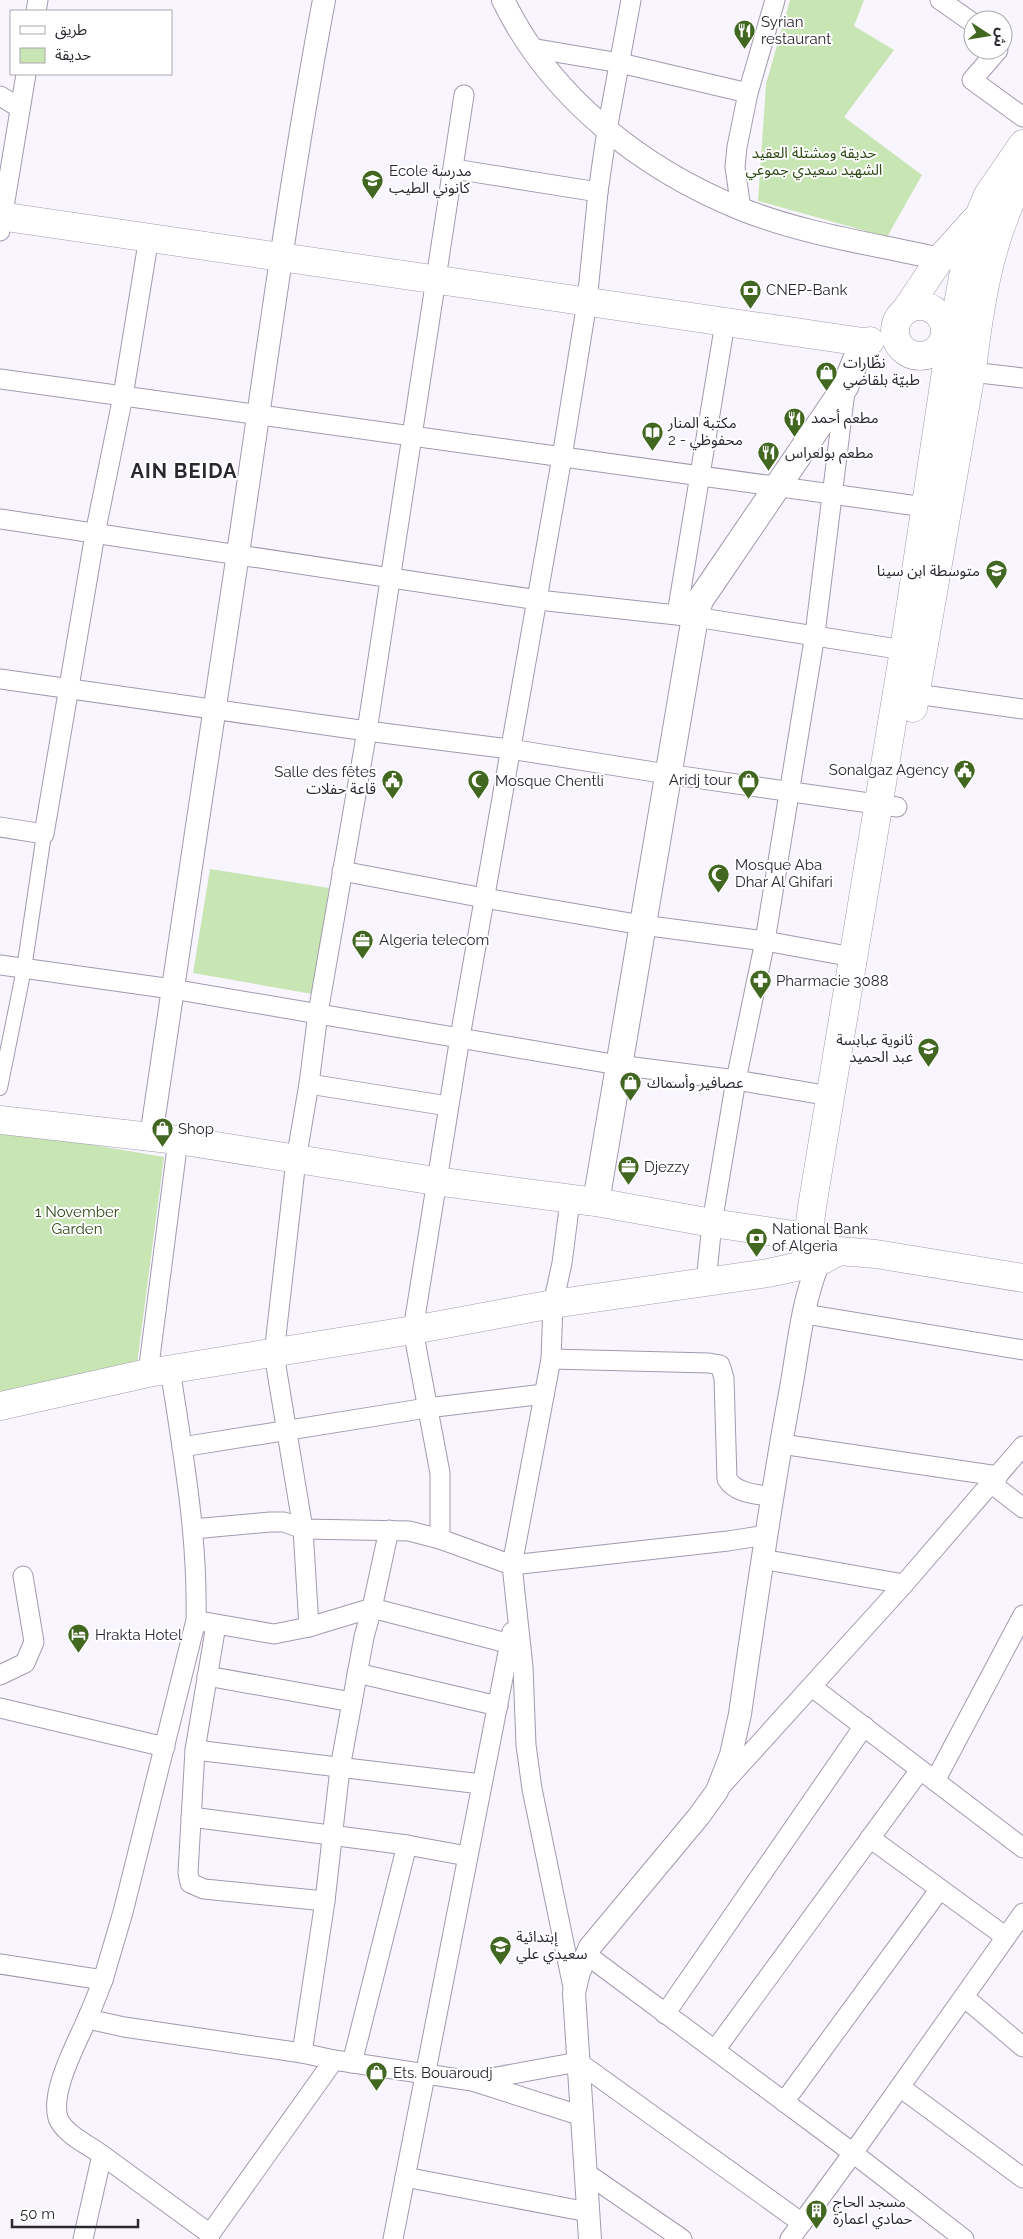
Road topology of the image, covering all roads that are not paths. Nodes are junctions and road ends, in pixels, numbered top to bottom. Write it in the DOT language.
graph roads {
  1 [pos="324,0"];
  2 [pos="503,0"];
  3 [pos="775,0"];
  4 [pos="940,0"];
  5 [pos="627,1"];
  6 [pos="963,15"];
  7 [pos="532,48"];
  8 [pos="989,60"];
  9 [pos="620,63"];
  10 [pos="26,75"];
  11 [pos="748,93"];
  12 [pos="464,95"];
  13 [pos="0,96"];
  14 [pos="20,108"];
  15 [pos="1023,117"];
  16 [pos="607,130"];
  17 [pos="1023,144"];
  18 [pos="454,169"];
  19 [pos="1023,177"];
  20 [pos="598,192"];
  21 [pos="741,209"];
  22 [pos="979,217"];
  23 [pos="1,221"];
  24 [pos="149,238"];
  25 [pos="281,256"];
  26 [pos="940,259"];
  27 [pos="438,279"];
  28 [pos="587,302"];
  29 [pos="901,317"];
  30 [pos="725,323"];
  31 [pos="948,328"];
  32 [pos="866,342"];
  33 [pos="953,363"];
  34 [pos="1023,378"];
  35 [pos="0,379"];
  36 [pos="845,387"];
  37 [pos="123,396"];
  38 [pos="258,414"];
  39 [pos="412,436"];
  40 [pos="562,457"];
  41 [pos="700,476"];
  42 [pos="778,487"];
  43 [pos="834,494"];
  44 [pos="925,506"];
  45 [pos="0,519"];
  46 [pos="95,534"];
  47 [pos="238,555"];
  48 [pos="391,577"];
  49 [pos="538,600"];
  50 [pos="686,615"];
  51 [pos="815,634"];
  52 [pos="904,650"];
  53 [pos="0,679"];
  54 [pos="70,689"];
  55 [pos="916,694"];
  56 [pos="215,709"];
  57 [pos="1023,709"];
  58 [pos="367,731"];
  59 [pos="510,749"];
  60 [pos="667,774"];
  61 [pos="790,791"];
  62 [pos="888,805"];
  63 [pos="0,827"];
  64 [pos="44,834"];
  65 [pos="342,871"];
  66 [pos="484,898"];
  67 [pos="642,925"];
  68 [pos="765,941"];
  69 [pos="853,957"];
  70 [pos="0,965"];
  71 [pos="24,969"];
  72 [pos="172,989"];
  73 [pos="318,1013"];
  74 [pos="460,1037"];
  75 [pos="618,1065"];
  76 [pos="736,1080"];
  77 [pos="309,1084"];
  78 [pos="0,1088"];
  79 [pos="830,1096"];
  80 [pos="448,1106"];
  81 [pos="0,1120"];
  82 [pos="152,1137"];
  83 [pos="178,1140"];
  84 [pos="296,1160"];
  85 [pos="435,1181"];
  86 [pos="583,1201"];
  87 [pos="712,1223"];
  88 [pos="818,1255"];
  89 [pos="1023,1278"];
  90 [pos="706,1283"];
  91 [pos="553,1304"];
  92 [pos="805,1314"];
  93 [pos="413,1330"];
  94 [pos="1023,1350"];
  95 [pos="274,1354"];
  96 [pos="550,1358"];
  97 [pos="159,1371"];
  98 [pos="544,1394"];
  99 [pos="0,1406"];
  100 [pos="427,1408"];
  101 [pos="287,1430"];
  102 [pos="781,1444"];
  103 [pos="1023,1446"];
  104 [pos="182,1447"];
  105 [pos="995,1480"];
  106 [pos="773,1497"];
  107 [pos="1023,1508"];
  108 [pos="303,1528"];
  109 [pos="193,1529"];
  110 [pos="389,1530"];
  111 [pos="766,1535"];
  112 [pos="440,1539"];
  113 [pos="762,1559"];
  114 [pos="512,1564"];
  115 [pos="23,1576"];
  116 [pos="904,1584"];
  117 [pos="515,1598"];
  118 [pos="372,1608"];
  119 [pos="1023,1615"];
  120 [pos="196,1620"];
  121 [pos="216,1625"];
  122 [pos="309,1628"];
  123 [pos="510,1644"];
  124 [pos="358,1672"];
  125 [pos="0,1675"];
  126 [pos="208,1676"];
  127 [pos="812,1686"];
  128 [pos="352,1702"];
  129 [pos="498,1706"];
  130 [pos="0,1708"];
  131 [pos="864,1726"];
  132 [pos="165,1747"];
  133 [pos="195,1750"];
  134 [pos="340,1768"];
  135 [pos="928,1775"];
  136 [pos="481,1784"];
  137 [pos="717,1791"];
  138 [pos="191,1817"];
  139 [pos="332,1834"];
  140 [pos="870,1838"];
  141 [pos="407,1845"];
  142 [pos="1023,1848"];
  143 [pos="468,1856"];
  144 [pos="940,1889"];
  145 [pos="325,1901"];
  146 [pos="1023,1913"];
  147 [pos="1006,1937"];
  148 [pos="587,1955"];
  149 [pos="0,1964"];
  150 [pos="103,1980"];
  151 [pos="574,1993"];
  152 [pos="964,1997"];
  153 [pos="665,2014"];
  154 [pos="88,2019"];
  155 [pos="1023,2047"];
  156 [pos="715,2050"];
  157 [pos="302,2052"];
  158 [pos="334,2060"];
  159 [pos="578,2062"];
  160 [pos="352,2063"];
  161 [pos="425,2073"];
  162 [pos="472,2082"];
  163 [pos="900,2087"];
  164 [pos="784,2102"];
  165 [pos="582,2116"];
  166 [pos="853,2154"];
  167 [pos="102,2155"];
  168 [pos="586,2173"];
  169 [pos="405,2178"];
  170 [pos="1023,2178"];
  171 [pos="588,2212"];
  172 [pos="802,2223"];
  173 [pos="210,2237"];
  174 [pos="83,2239"];
  175 [pos="393,2239"];
  176 [pos="590,2239"];
  177 [pos="682,2239"];
  178 [pos="790,2239"];
  179 [pos="964,2239"];
  1 -- 25 [label="street"];
  2 -- 7 [label="street"];
  3 -- 11 [label="street"];
  4 -- 6 [label="street"];
  5 -- 9 [label="street"];
  7 -- 9 [label="street"];
  7 -- 16 [label="street"];
  8 -- 15 [label="street"];
  9 -- 11 [label="street"];
  9 -- 16 [label="street"];
  10 -- 14 [label="street"];
  11 -- 21 [label="street"];
  12 -- 18 [label="street"];
  13 -- 14 [label="street"];
  14 -- 23 [label="street"];
  16 -- 20 [label="street"];
  16 -- 21 [label="street"];
  17 -- 22 [label="main road"];
  18 -- 20 [label="street"];
  18 -- 27 [label="street"];
  19 -- 33 [label="main road"];
  20 -- 28 [label="street"];
  21 -- 26 [label="street"];
  22 -- 26 [label="main road"];
  22 -- 31 [label="main road"];
  23 -- 24 [label="main road"];
  24 -- 25 [label="main road"];
  24 -- 37 [label="street"];
  25 -- 27 [label="main road"];
  25 -- 38 [label="street"];
  26 -- 29 [label="main road"];
  27 -- 28 [label="main road"];
  27 -- 39 [label="street"];
  28 -- 30 [label="main road"];
  28 -- 40 [label="street"];
  29 -- 31 [label="main road"];
  29 -- 32 [label="main road"];
  29 -- 33 [label="main road"];
  30 -- 32 [label="main road"];
  30 -- 41 [label="street"];
  31 -- 33 [label="main road"];
  31 -- 33 [label="main road"];
  32 -- 33 [label="main road"];
  32 -- 36 [label="main road"];
  33 -- 34 [label="street"];
  33 -- 44 [label="main road"];
  33 -- 55 [label="main road"];
  35 -- 37 [label="street"];
  36 -- 42 [label="main road"];
  36 -- 43 [label="street"];
  37 -- 38 [label="street"];
  37 -- 46 [label="street"];
  38 -- 39 [label="street"];
  38 -- 47 [label="street"];
  39 -- 40 [label="street"];
  39 -- 48 [label="street"];
  40 -- 41 [label="street"];
  40 -- 49 [label="street"];
  41 -- 42 [label="street"];
  41 -- 50 [label="street"];
  42 -- 43 [label="street"];
  42 -- 50 [label="main road"];
  43 -- 44 [label="street"];
  43 -- 51 [label="street"];
  44 -- 52 [label="main road"];
  45 -- 46 [label="street"];
  46 -- 47 [label="street"];
  46 -- 54 [label="street"];
  47 -- 48 [label="street"];
  47 -- 56 [label="street"];
  48 -- 49 [label="street"];
  48 -- 58 [label="street"];
  49 -- 50 [label="street"];
  49 -- 59 [label="street"];
  50 -- 51 [label="street"];
  50 -- 60 [label="main road"];
  51 -- 52 [label="street"];
  51 -- 61 [label="street"];
  52 -- 62 [label="main road"];
  53 -- 54 [label="street"];
  54 -- 56 [label="street"];
  54 -- 64 [label="street"];
  55 -- 57 [label="street"];
  55 -- 62 [label="main road"];
  56 -- 58 [label="street"];
  56 -- 72 [label="street"];
  58 -- 59 [label="street"];
  58 -- 65 [label="street"];
  59 -- 60 [label="street"];
  59 -- 66 [label="street"];
  60 -- 61 [label="street"];
  60 -- 67 [label="main road"];
  61 -- 62 [label="street"];
  61 -- 68 [label="street"];
  62 -- 69 [label="main road"];
  62 -- 88 [label="main road"];
  63 -- 64 [label="street"];
  64 -- 71 [label="street"];
  65 -- 66 [label="street"];
  65 -- 73 [label="street"];
  66 -- 67 [label="street"];
  66 -- 74 [label="street"];
  67 -- 68 [label="street"];
  67 -- 75 [label="main road"];
  68 -- 69 [label="street"];
  68 -- 76 [label="street"];
  69 -- 79 [label="main road"];
  70 -- 71 [label="street"];
  71 -- 72 [label="street"];
  71 -- 78 [label="street"];
  72 -- 73 [label="street"];
  72 -- 82 [label="street"];
  73 -- 74 [label="street"];
  73 -- 77 [label="street"];
  74 -- 75 [label="street"];
  74 -- 80 [label="street"];
  75 -- 76 [label="street"];
  75 -- 86 [label="main road"];
  76 -- 79 [label="street"];
  76 -- 87 [label="street"];
  77 -- 80 [label="street"];
  77 -- 84 [label="street"];
  79 -- 88 [label="main road"];
  80 -- 85 [label="street"];
  81 -- 82 [label="main road"];
  82 -- 83 [label="main road"];
  83 -- 84 [label="main road"];
  83 -- 97 [label="street"];
  84 -- 85 [label="main road"];
  84 -- 95 [label="street"];
  85 -- 86 [label="main road"];
  85 -- 93 [label="street"];
  86 -- 87 [label="main road"];
  86 -- 91 [label="street"];
  87 -- 88 [label="main road"];
  87 -- 90 [label="street"];
  88 -- 89 [label="main road"];
  88 -- 90 [label="main road"];
  88 -- 92 [label="street"];
  90 -- 91 [label="main road"];
  91 -- 93 [label="main road"];
  91 -- 96 [label="street"];
  92 -- 94 [label="street"];
  92 -- 102 [label="street"];
  93 -- 95 [label="main road"];
  93 -- 100 [label="street"];
  95 -- 97 [label="main road"];
  95 -- 101 [label="street"];
  96 -- 98 [label="street"];
  96 -- 106 [label="street"];
  97 -- 99 [label="main road"];
  97 -- 104 [label="street"];
  98 -- 100 [label="street"];
  98 -- 114 [label="street"];
  100 -- 101 [label="street"];
  100 -- 112 [label="street"];
  101 -- 104 [label="street"];
  101 -- 108 [label="street"];
  102 -- 105 [label="street"];
  102 -- 106 [label="street"];
  103 -- 105 [label="street"];
  104 -- 109 [label="street"];
  105 -- 107 [label="street"];
  105 -- 116 [label="street"];
  106 -- 111 [label="street"];
  108 -- 109 [label="street"];
  108 -- 110 [label="street"];
  108 -- 122 [label="street"];
  109 -- 120 [label="street"];
  110 -- 112 [label="street"];
  110 -- 118 [label="street"];
  111 -- 113 [label="street"];
  111 -- 114 [label="street"];
  112 -- 114 [label="street"];
  113 -- 116 [label="street"];
  113 -- 137 [label="street"];
  114 -- 117 [label="street"];
  115 -- 125 [label="street"];
  116 -- 127 [label="street"];
  117 -- 123 [label="street"];
  117 -- 151 [label="street"];
  118 -- 122 [label="street"];
  118 -- 123 [label="street"];
  118 -- 124 [label="street"];
  119 -- 135 [label="street"];
  120 -- 121 [label="street"];
  120 -- 132 [label="street"];
  121 -- 122 [label="street"];
  121 -- 126 [label="street"];
  123 -- 129 [label="street"];
  124 -- 128 [label="street"];
  124 -- 129 [label="street"];
  126 -- 128 [label="street"];
  126 -- 133 [label="street"];
  127 -- 131 [label="street"];
  127 -- 137 [label="street"];
  128 -- 134 [label="street"];
  129 -- 136 [label="street"];
  130 -- 132 [label="street"];
  131 -- 135 [label="street"];
  131 -- 153 [label="street"];
  132 -- 150 [label="street"];
  133 -- 134 [label="street"];
  133 -- 138 [label="street"];
  134 -- 136 [label="street"];
  134 -- 139 [label="street"];
  135 -- 140 [label="street"];
  135 -- 142 [label="street"];
  136 -- 143 [label="street"];
  137 -- 148 [label="street"];
  138 -- 139 [label="street"];
  138 -- 145 [label="street"];
  139 -- 141 [label="street"];
  139 -- 145 [label="street"];
  140 -- 144 [label="street"];
  140 -- 156 [label="street"];
  141 -- 143 [label="street"];
  141 -- 160 [label="street"];
  143 -- 161 [label="street"];
  144 -- 147 [label="street"];
  144 -- 164 [label="street"];
  145 -- 157 [label="street"];
  146 -- 147 [label="street"];
  147 -- 152 [label="street"];
  148 -- 151 [label="street"];
  148 -- 153 [label="street"];
  149 -- 150 [label="street"];
  150 -- 154 [label="street"];
  151 -- 159 [label="street"];
  152 -- 155 [label="street"];
  152 -- 163 [label="street"];
  153 -- 156 [label="street"];
  154 -- 157 [label="street"];
  154 -- 167 [label="street"];
  156 -- 164 [label="street"];
  157 -- 158 [label="street"];
  158 -- 160 [label="street"];
  158 -- 173 [label="street"];
  159 -- 162 [label="street"];
  159 -- 165 [label="street"];
  159 -- 172 [label="street"];
  160 -- 161 [label="street"];
  161 -- 162 [label="street"];
  161 -- 169 [label="street"];
  162 -- 165 [label="street"];
  163 -- 166 [label="street"];
  163 -- 170 [label="street"];
  164 -- 166 [label="street"];
  165 -- 168 [label="street"];
  166 -- 172 [label="street"];
  166 -- 179 [label="street"];
  167 -- 173 [label="street"];
  167 -- 174 [label="street"];
  168 -- 171 [label="street"];
  168 -- 177 [label="street"];
  169 -- 171 [label="street"];
  169 -- 175 [label="street"];
  171 -- 176 [label="street"];
  172 -- 178 [label="street"];
}
